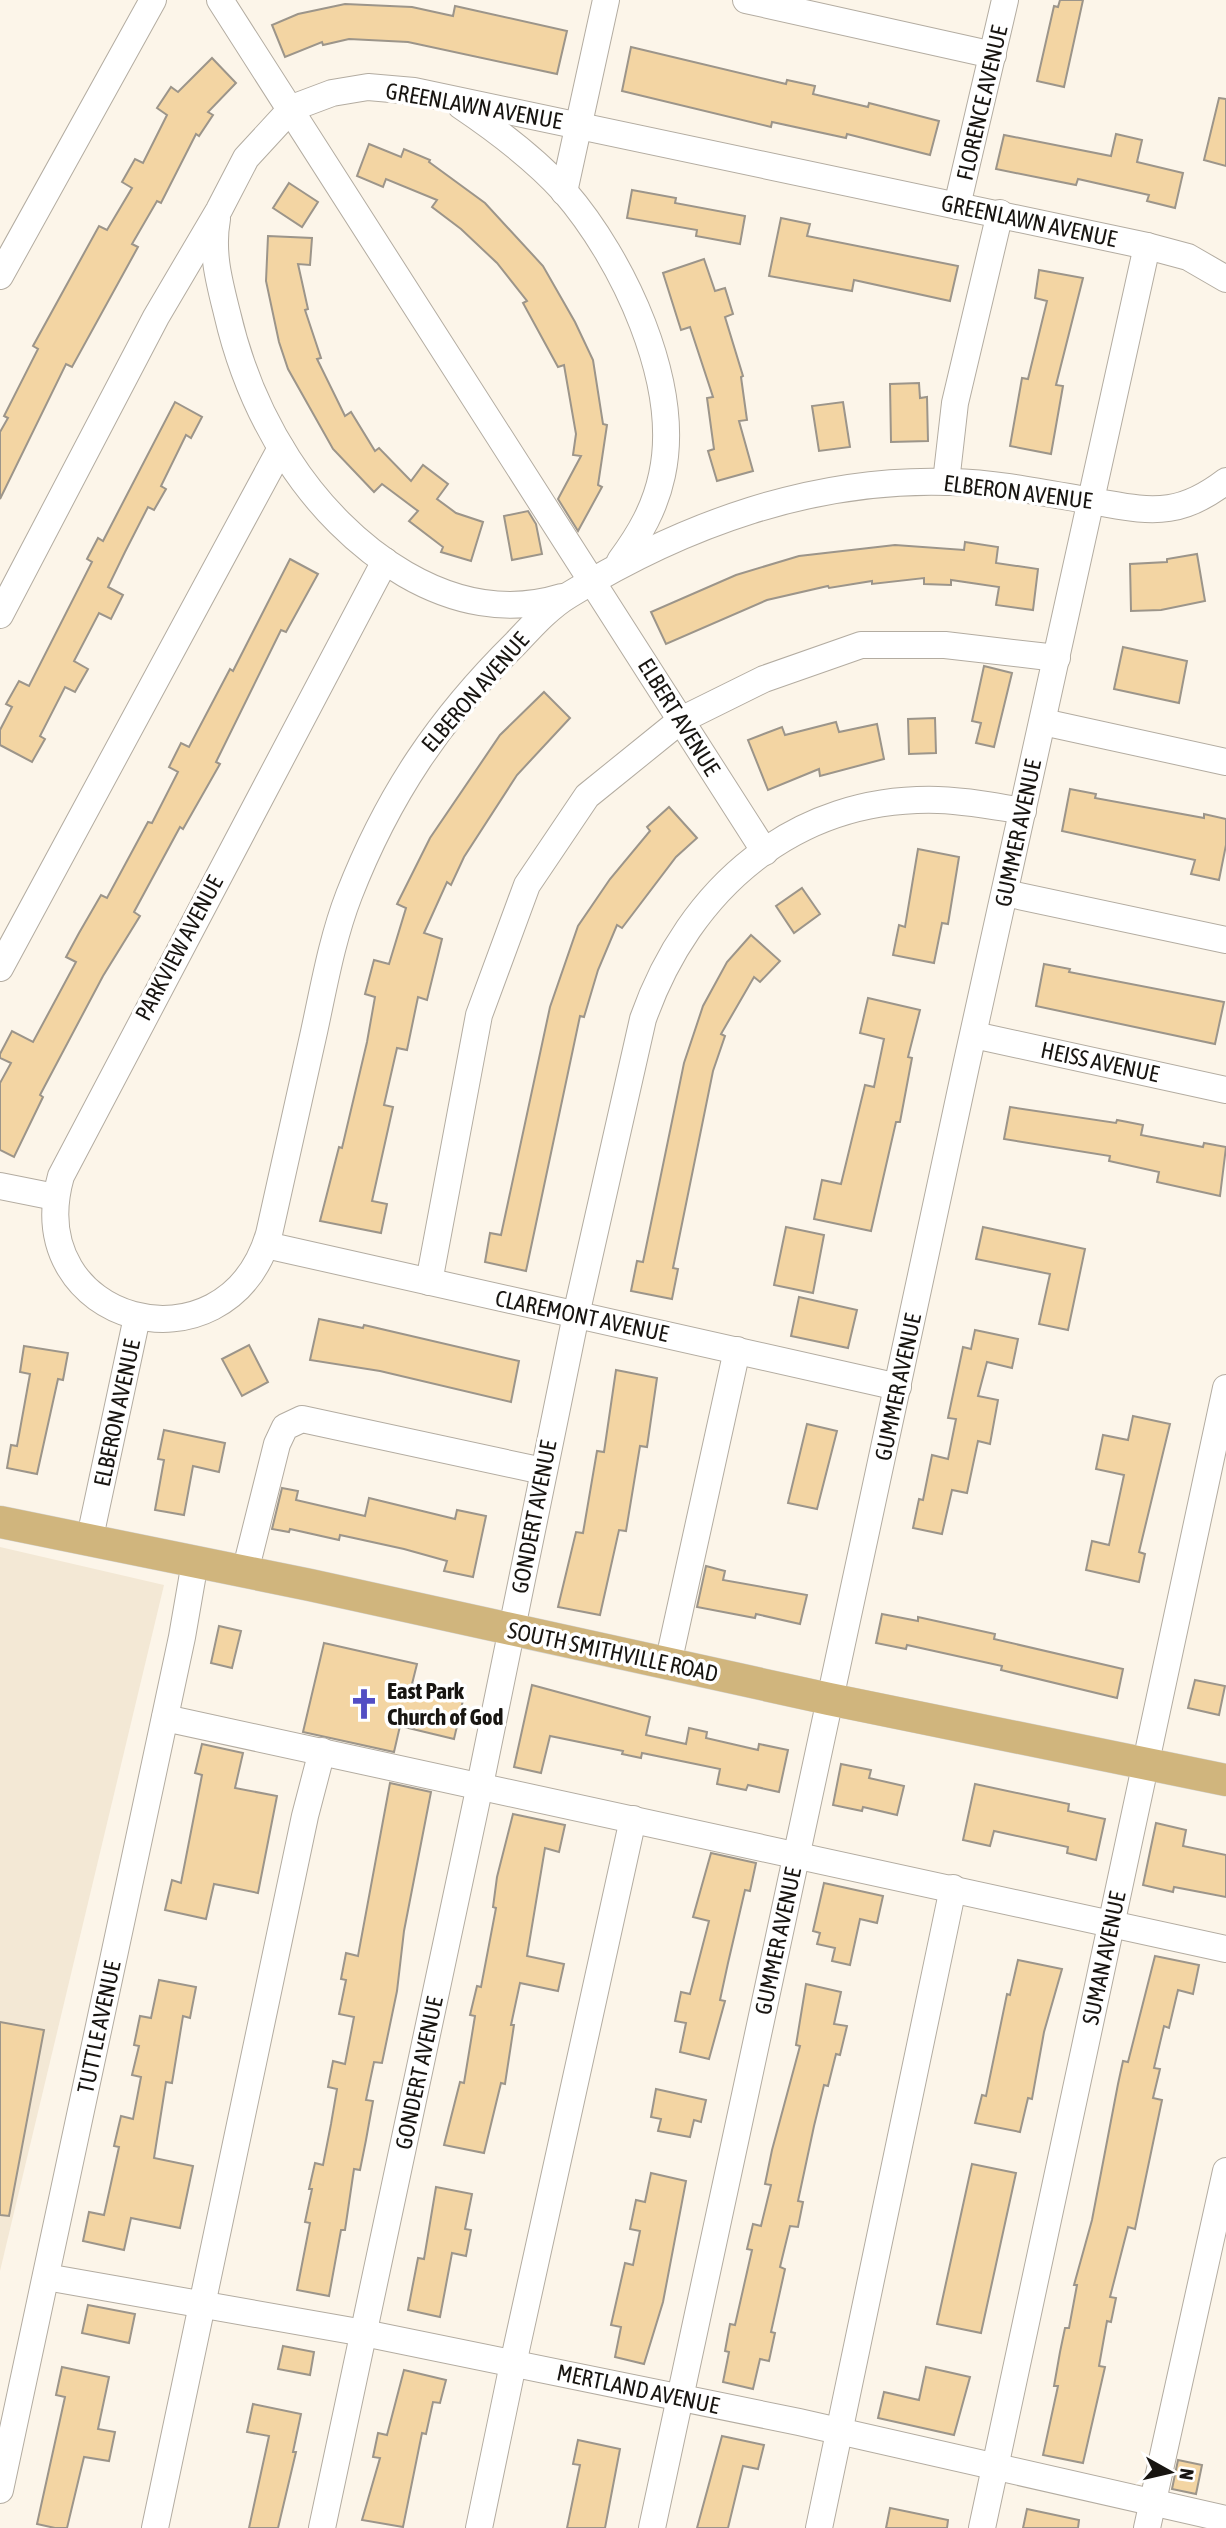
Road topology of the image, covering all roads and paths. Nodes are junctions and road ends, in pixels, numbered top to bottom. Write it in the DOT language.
graph roads {
  1 [pos="153,0"];
  2 [pos="220,0"];
  3 [pos="606,0"];
  4 [pos="746,0"];
  5 [pos="1005,0"];
  6 [pos="993,55"];
  7 [pos="452,99"];
  8 [pos="292,108"];
  9 [pos="577,124"];
  10 [pos="564,192"];
  11 [pos="957,205"];
  12 [pos="219,210"];
  13 [pos="1000,214"];
  14 [pos="1147,246"];
  15 [pos="0,276"];
  16 [pos="1226,279"];
  17 [pos="281,448"];
  18 [pos="1226,481"];
  19 [pos="946,482"];
  20 [pos="1092,501"];
  21 [pos="385,561"];
  22 [pos="617,565"];
  23 [pos="593,583"];
  24 [pos="567,596"];
  25 [pos="0,615"];
  26 [pos="1057,658"];
  27 [pos="681,720"];
  28 [pos="1043,722"];
  29 [pos="1225,758"];
  30 [pos="1023,811"];
  31 [pos="765,852"];
  32 [pos="1005,893"];
  33 [pos="1226,940"];
  34 [pos="0,968"];
  35 [pos="974,1034"];
  36 [pos="1226,1090"];
  37 [pos="0,1186"];
  38 [pos="55,1197"];
  39 [pos="266,1245"];
  40 [pos="429,1282"];
  41 [pos="576,1315"];
  42 [pos="137,1317"];
  43 [pos="737,1350"];
  44 [pos="898,1387"];
  45 [pos="1226,1388"];
  46 [pos="543,1471"];
  47 [pos="0,1522"];
  48 [pos="89,1542"];
  49 [pos="195,1562"];
  50 [pos="246,1572"];
  51 [pos="511,1630"];
  52 [pos="668,1664"];
  53 [pos="830,1699"];
  54 [pos="165,1718"];
  55 [pos="322,1751"];
  56 [pos="1147,1765"];
  57 [pos="1226,1780"];
  58 [pos="480,1785"];
  59 [pos="634,1819"];
  60 [pos="796,1855"];
  61 [pos="953,1888"];
  62 [pos="1112,1922"];
  63 [pos="1226,1949"];
  64 [pos="1226,2171"];
  65 [pos="46,2277"];
  66 [pos="204,2305"];
  67 [pos="364,2333"];
  68 [pos="513,2364"];
  69 [pos="680,2399"];
  70 [pos="840,2431"];
  71 [pos="995,2468"];
  72 [pos="0,2490"];
  73 [pos="1150,2516"];
  74 [pos="1226,2519"];
  75 [pos="155,2528"];
  76 [pos="322,2528"];
  77 [pos="480,2528"];
  78 [pos="652,2528"];
  79 [pos="819,2528"];
  80 [pos="982,2528"];
  1 -- 15 [label="street"];
  2 -- 8 [label="street, ELBERT AVENUE"];
  3 -- 9 [label="street"];
  4 -- 6 [label="street"];
  5 -- 6 [label="street, FLORENCE AVENUE"];
  6 -- 11 [label="street, FLORENCE AVENUE"];
  7 -- 8 [label="street, GREENLAWN AVENUE"];
  7 -- 9 [label="street, GREENLAWN AVENUE"];
  7 -- 10 [label="street"];
  8 -- 12 [label="street, GREENLAWN AVENUE"];
  8 -- 23 [label="street, ELBERT AVENUE"];
  9 -- 10 [label="street"];
  9 -- 11 [label="street, GREENLAWN AVENUE"];
  10 -- 22 [label="street"];
  11 -- 13 [label="street, GREENLAWN AVENUE"];
  12 -- 17 [label="street"];
  12 -- 25 [label="street, GREENLAWN AVENUE"];
  13 -- 14 [label="street, GREENLAWN AVENUE"];
  13 -- 19 [label="street"];
  14 -- 16 [label="street, GREENLAWN AVENUE"];
  14 -- 20 [label="street, GUMMER AVENUE"];
  17 -- 21 [label="street"];
  17 -- 34 [label="street"];
  18 -- 20 [label="street, ELBERON AVENUE"];
  19 -- 20 [label="street, ELBERON AVENUE"];
  19 -- 22 [label="street, ELBERON AVENUE"];
  20 -- 26 [label="street, GUMMER AVENUE"];
  21 -- 24 [label="street"];
  21 -- 38 [label="street, PARKVIEW AVENUE"];
  22 -- 23 [label="street, ELBERON AVENUE"];
  23 -- 24 [label="street, ELBERON AVENUE"];
  23 -- 27 [label="street, ELBERT AVENUE"];
  24 -- 39 [label="street, ELBERON AVENUE"];
  26 -- 27 [label="street"];
  26 -- 28 [label="street, GUMMER AVENUE"];
  27 -- 31 [label="street, ELBERT AVENUE"];
  27 -- 40 [label="street"];
  28 -- 29 [label="street"];
  28 -- 30 [label="street, GUMMER AVENUE"];
  30 -- 31 [label="street, GONDERT AVENUE"];
  30 -- 32 [label="street, GUMMER AVENUE"];
  31 -- 41 [label="street, GONDERT AVENUE"];
  32 -- 33 [label="street"];
  32 -- 35 [label="street, GUMMER AVENUE"];
  35 -- 36 [label="street, HEISS AVENUE"];
  35 -- 44 [label="street, GUMMER AVENUE"];
  37 -- 38 [label="street"];
  38 -- 42 [label="street, PARKVIEW AVENUE"];
  39 -- 40 [label="street, CLAREMONT AVENUE"];
  39 -- 42 [label="street, ELBERON AVENUE"];
  40 -- 41 [label="street, CLAREMONT AVENUE"];
  41 -- 43 [label="street, CLAREMONT AVENUE"];
  41 -- 46 [label="street, GONDERT AVENUE"];
  42 -- 48 [label="street, ELBERON AVENUE"];
  43 -- 44 [label="street, CLAREMONT AVENUE"];
  43 -- 52 [label="street"];
  44 -- 53 [label="street, GUMMER AVENUE"];
  45 -- 56 [label="street, SUMAN AVENUE"];
  46 -- 50 [label="street"];
  46 -- 51 [label="street, GONDERT AVENUE"];
  47 -- 48 [label="main road, SOUTH SMITHVILLE ROAD"];
  48 -- 49 [label="main road, SOUTH SMITHVILLE ROAD"];
  49 -- 50 [label="main road, SOUTH SMITHVILLE ROAD"];
  49 -- 54 [label="street, TUTTLE AVENUE"];
  50 -- 51 [label="main road, SOUTH SMITHVILLE ROAD"];
  51 -- 52 [label="main road, SOUTH SMITHVILLE ROAD"];
  51 -- 58 [label="street, GONDERT AVENUE"];
  52 -- 53 [label="main road, SOUTH SMITHVILLE ROAD"];
  53 -- 56 [label="main road, SOUTH SMITHVILLE ROAD"];
  53 -- 60 [label="street, GUMMER AVENUE"];
  54 -- 55 [label="street"];
  54 -- 65 [label="street, TUTTLE AVENUE"];
  55 -- 58 [label="street"];
  55 -- 66 [label="street"];
  56 -- 57 [label="main road, SOUTH SMITHVILLE ROAD"];
  56 -- 62 [label="street, SUMAN AVENUE"];
  58 -- 59 [label="street"];
  58 -- 67 [label="street, GONDERT AVENUE"];
  59 -- 60 [label="street"];
  59 -- 68 [label="street"];
  60 -- 61 [label="street"];
  60 -- 69 [label="street, GUMMER AVENUE"];
  61 -- 62 [label="street"];
  61 -- 70 [label="street"];
  62 -- 63 [label="street"];
  62 -- 71 [label="street, SUMAN AVENUE"];
  64 -- 73 [label="street"];
  65 -- 66 [label="street, MERTLAND AVENUE"];
  65 -- 72 [label="street, TUTTLE AVENUE"];
  66 -- 67 [label="street, MERTLAND AVENUE"];
  66 -- 75 [label="street"];
  67 -- 68 [label="street, MERTLAND AVENUE"];
  67 -- 76 [label="street, GONDERT AVENUE"];
  68 -- 69 [label="street, MERTLAND AVENUE"];
  68 -- 77 [label="street"];
  69 -- 70 [label="street, MERTLAND AVENUE"];
  69 -- 78 [label="street, GUMMER AVENUE"];
  70 -- 71 [label="street, MERTLAND AVENUE"];
  70 -- 79 [label="street"];
  71 -- 73 [label="street, MERTLAND AVENUE"];
  71 -- 80 [label="street, SUMAN AVENUE"];
  73 -- 74 [label="street, MERTLAND AVENUE"];
}
